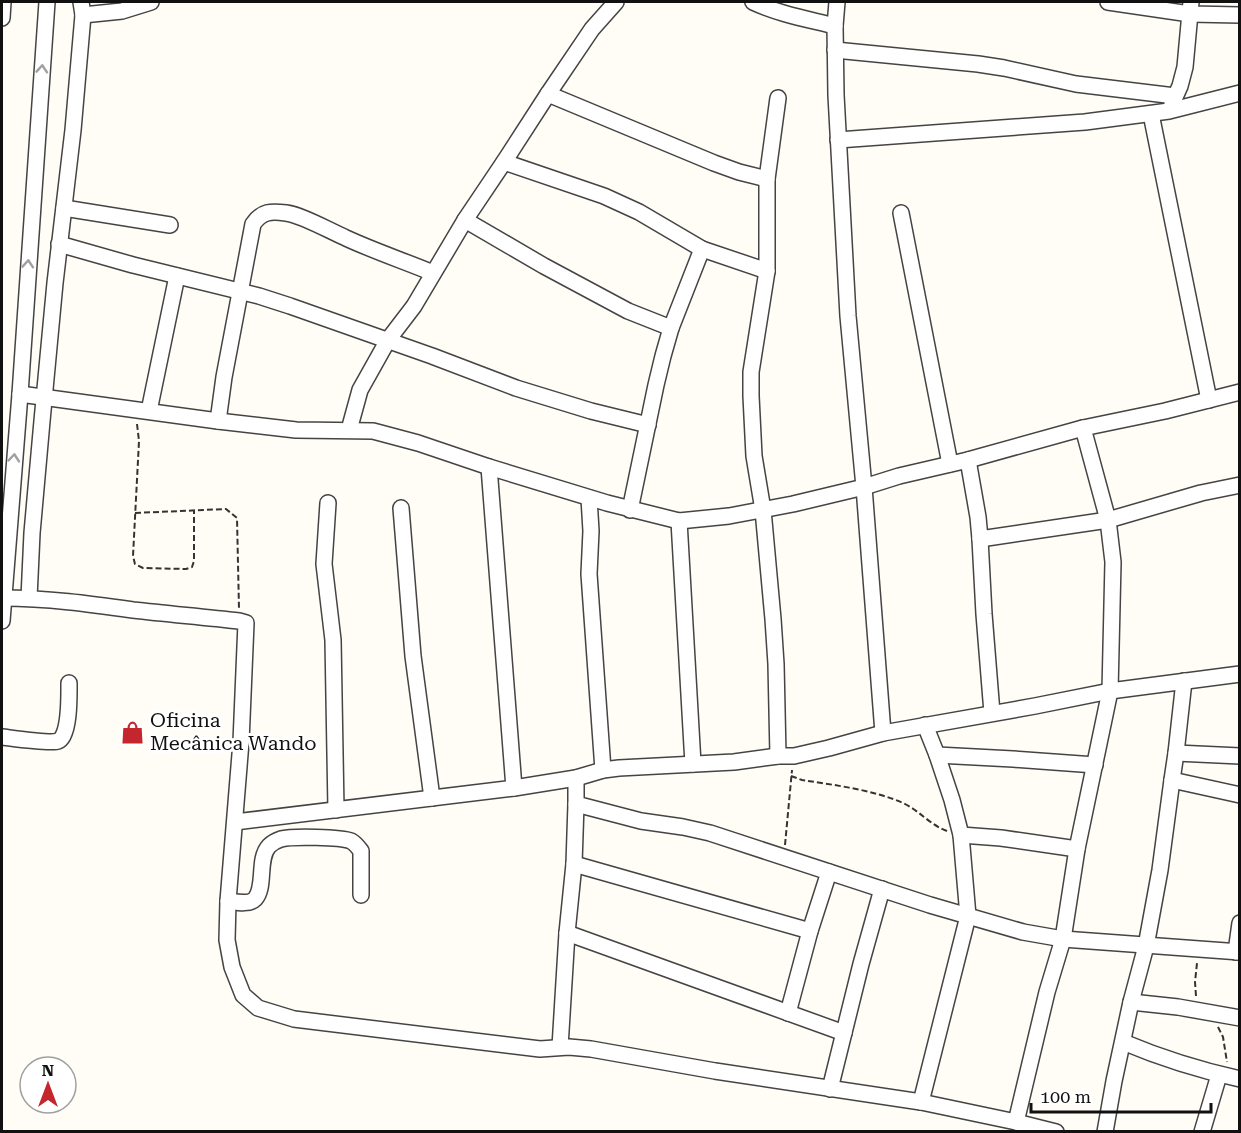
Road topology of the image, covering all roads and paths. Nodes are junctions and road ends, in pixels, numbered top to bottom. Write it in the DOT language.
graph roads {
  1 [pos="3,2"];
  2 [pos="47,2"];
  3 [pos="151,2"];
  4 [pos="616,2"];
  5 [pos="753,2"];
  6 [pos="837,2"];
  7 [pos="1108,2"];
  8 [pos="82,8"];
  9 [pos="1191,8"];
  10 [pos="1239,15"];
  11 [pos="2,18"];
  12 [pos="835,26"];
  13 [pos="835,50"];
  14 [pos="1239,93"];
  15 [pos="548,94"];
  16 [pos="778,98"];
  17 [pos="1172,104"];
  18 [pos="1151,114"];
  19 [pos="838,140"];
  20 [pos="504,162"];
  21 [pos="767,179"];
  22 [pos="64,208"];
  23 [pos="901,213"];
  24 [pos="465,220"];
  25 [pos="170,225"];
  26 [pos="59,244"];
  27 [pos="702,249"];
  28 [pos="767,271"];
  29 [pos="433,273"];
  30 [pos="177,276"];
  31 [pos="241,292"];
  32 [pos="671,328"];
  33 [pos="388,340"];
  34 [pos="1239,392"];
  35 [pos="20,394"];
  36 [pos="45,396"];
  37 [pos="1209,400"];
  38 [pos="143,410"];
  39 [pos="218,421"];
  40 [pos="648,425"];
  41 [pos="1083,428"];
  42 [pos="349,430"];
  43 [pos="968,460"];
  44 [pos="950,464"];
  45 [pos="489,467"];
  46 [pos="1239,485"];
  47 [pos="864,487"];
  48 [pos="589,498"];
  49 [pos="328,503"];
  50 [pos="401,508"];
  51 [pos="630,510"];
  52 [pos="763,510"];
  53 [pos="194,511"];
  54 [pos="135,513"];
  55 [pos="1108,520"];
  56 [pos="679,521"];
  57 [pos="980,539"];
  58 [pos="3,598"];
  59 [pos="29,598"];
  60 [pos="2,621"];
  61 [pos="239,621"];
  62 [pos="1239,674"];
  63 [pos="1184,681"];
  64 [pos="69,682"];
  65 [pos="1110,690"];
  66 [pos="992,713"];
  67 [pos="925,725"];
  68 [pos="883,733"];
  69 [pos="2,737"];
  70 [pos="1176,753"];
  71 [pos="938,755"];
  72 [pos="778,756"];
  73 [pos="794,756"];
  74 [pos="1239,756"];
  75 [pos="693,764"];
  76 [pos="1095,765"];
  77 [pos="603,770"];
  78 [pos="791,776"];
  79 [pos="576,778"];
  80 [pos="1172,780"];
  81 [pos="514,788"];
  82 [pos="1239,795"];
  83 [pos="432,798"];
  84 [pos="576,804"];
  85 [pos="336,810"];
  86 [pos="235,822"];
  87 [pos="961,835"];
  88 [pos="1077,849"];
  89 [pos="783,857"];
  90 [pos="574,864"];
  91 [pos="830,872"];
  92 [pos="882,890"];
  93 [pos="361,895"];
  94 [pos="228,901"];
  95 [pos="968,916"];
  96 [pos="1239,923"];
  97 [pos="810,931"];
  98 [pos="567,933"];
  99 [pos="1063,939"];
  100 [pos="1146,946"];
  101 [pos="1238,952"];
  102 [pos="1131,1002"];
  103 [pos="788,1013"];
  104 [pos="1239,1018"];
  105 [pos="844,1033"];
  106 [pos="1123,1042"];
  107 [pos="560,1047"];
  108 [pos="1218,1075"];
  109 [pos="1239,1079"];
  110 [pos="830,1089"];
  111 [pos="921,1102"];
  112 [pos="1016,1122"];
  113 [pos="1056,1131"];
  114 [pos="1105,1131"];
  115 [pos="1202,1131"];
  1 -- 11 [label="street"];
  35 -- 2 [label="street, one-way"];
  3 -- 8 [label="street"];
  4 -- 15 [label="street"];
  5 -- 12 [label="street"];
  6 -- 12 [label="street"];
  7 -- 9 [label="street"];
  8 -- 22 [label="street"];
  9 -- 10 [label="street"];
  9 -- 17 [label="street"];
  12 -- 13 [label="street"];
  13 -- 17 [label="street"];
  13 -- 19 [label="street"];
  14 -- 17 [label="street"];
  15 -- 20 [label="street"];
  15 -- 21 [label="street"];
  16 -- 21 [label="street"];
  17 -- 18 [label="street"];
  18 -- 19 [label="street"];
  18 -- 37 [label="street"];
  19 -- 47 [label="street"];
  20 -- 24 [label="street"];
  20 -- 27 [label="street"];
  21 -- 28 [label="street"];
  22 -- 25 [label="street"];
  22 -- 26 [label="street"];
  23 -- 44 [label="street"];
  24 -- 29 [label="street"];
  24 -- 32 [label="street"];
  26 -- 30 [label="street"];
  26 -- 36 [label="street"];
  27 -- 28 [label="street"];
  27 -- 32 [label="street"];
  28 -- 52 [label="street"];
  29 -- 31 [label="street"];
  29 -- 33 [label="street"];
  30 -- 31 [label="street"];
  30 -- 38 [label="street"];
  31 -- 33 [label="street"];
  31 -- 39 [label="street"];
  32 -- 40 [label="street"];
  33 -- 40 [label="street"];
  33 -- 42 [label="street"];
  34 -- 37 [label="street"];
  35 -- 36 [label="street"];
  58 -- 35 [label="street, one-way"];
  36 -- 38 [label="street"];
  36 -- 59 [label="street"];
  37 -- 41 [label="street"];
  38 -- 39 [label="street"];
  38 -- 54 [label="path"];
  39 -- 42 [label="street"];
  40 -- 51 [label="street"];
  41 -- 43 [label="street"];
  41 -- 55 [label="street"];
  42 -- 45 [label="street"];
  43 -- 44 [label="street"];
  43 -- 57 [label="street"];
  44 -- 47 [label="street"];
  45 -- 48 [label="street"];
  45 -- 81 [label="street"];
  46 -- 55 [label="street"];
  47 -- 52 [label="street"];
  47 -- 68 [label="street"];
  48 -- 51 [label="street"];
  48 -- 77 [label="street"];
  49 -- 85 [label="street"];
  50 -- 83 [label="street"];
  51 -- 56 [label="street"];
  52 -- 56 [label="street"];
  52 -- 72 [label="street"];
  53 -- 54 [label="path"];
  53 -- 54 [label="path"];
  53 -- 61 [label="path"];
  55 -- 57 [label="street"];
  55 -- 65 [label="street"];
  56 -- 75 [label="street"];
  57 -- 66 [label="street"];
  58 -- 59 [label="street"];
  58 -- 60 [label="street"];
  59 -- 61 [label="street"];
  61 -- 86 [label="street"];
  62 -- 63 [label="street"];
  63 -- 65 [label="street"];
  63 -- 70 [label="street"];
  64 -- 69 [label="street"];
  65 -- 66 [label="street"];
  65 -- 76 [label="street"];
  66 -- 67 [label="street"];
  67 -- 68 [label="street"];
  67 -- 71 [label="street"];
  68 -- 73 [label="street"];
  70 -- 74 [label="street"];
  70 -- 80 [label="street"];
  71 -- 76 [label="street"];
  71 -- 87 [label="street"];
  72 -- 73 [label="street"];
  72 -- 75 [label="street"];
  73 -- 78 [label="path"];
  75 -- 77 [label="street"];
  76 -- 88 [label="street"];
  77 -- 79 [label="street"];
  78 -- 87 [label="path"];
  78 -- 89 [label="path"];
  79 -- 81 [label="street"];
  79 -- 84 [label="street"];
  80 -- 82 [label="street"];
  80 -- 100 [label="street"];
  81 -- 83 [label="street"];
  83 -- 85 [label="street"];
  84 -- 89 [label="street"];
  84 -- 90 [label="street"];
  85 -- 86 [label="street"];
  86 -- 94 [label="street"];
  87 -- 88 [label="street"];
  87 -- 95 [label="street"];
  88 -- 99 [label="street"];
  89 -- 91 [label="street"];
  90 -- 97 [label="street"];
  90 -- 98 [label="street"];
  91 -- 92 [label="street"];
  91 -- 97 [label="street"];
  92 -- 95 [label="street"];
  92 -- 105 [label="street"];
  93 -- 94 [label="street"];
  94 -- 107 [label="street"];
  95 -- 99 [label="street"];
  95 -- 111 [label="street"];
  96 -- 101 [label="street"];
  97 -- 103 [label="street"];
  98 -- 103 [label="street"];
  98 -- 107 [label="street"];
  99 -- 100 [label="street"];
  99 -- 112 [label="street"];
  100 -- 101 [label="street"];
  100 -- 102 [label="street"];
  102 -- 104 [label="street"];
  102 -- 106 [label="street"];
  103 -- 105 [label="street"];
  105 -- 110 [label="street"];
  106 -- 108 [label="street"];
  106 -- 114 [label="street"];
  107 -- 110 [label="street"];
  108 -- 109 [label="street"];
  108 -- 115 [label="street"];
  110 -- 111 [label="street"];
  111 -- 112 [label="street"];
  112 -- 113 [label="street"];
}
